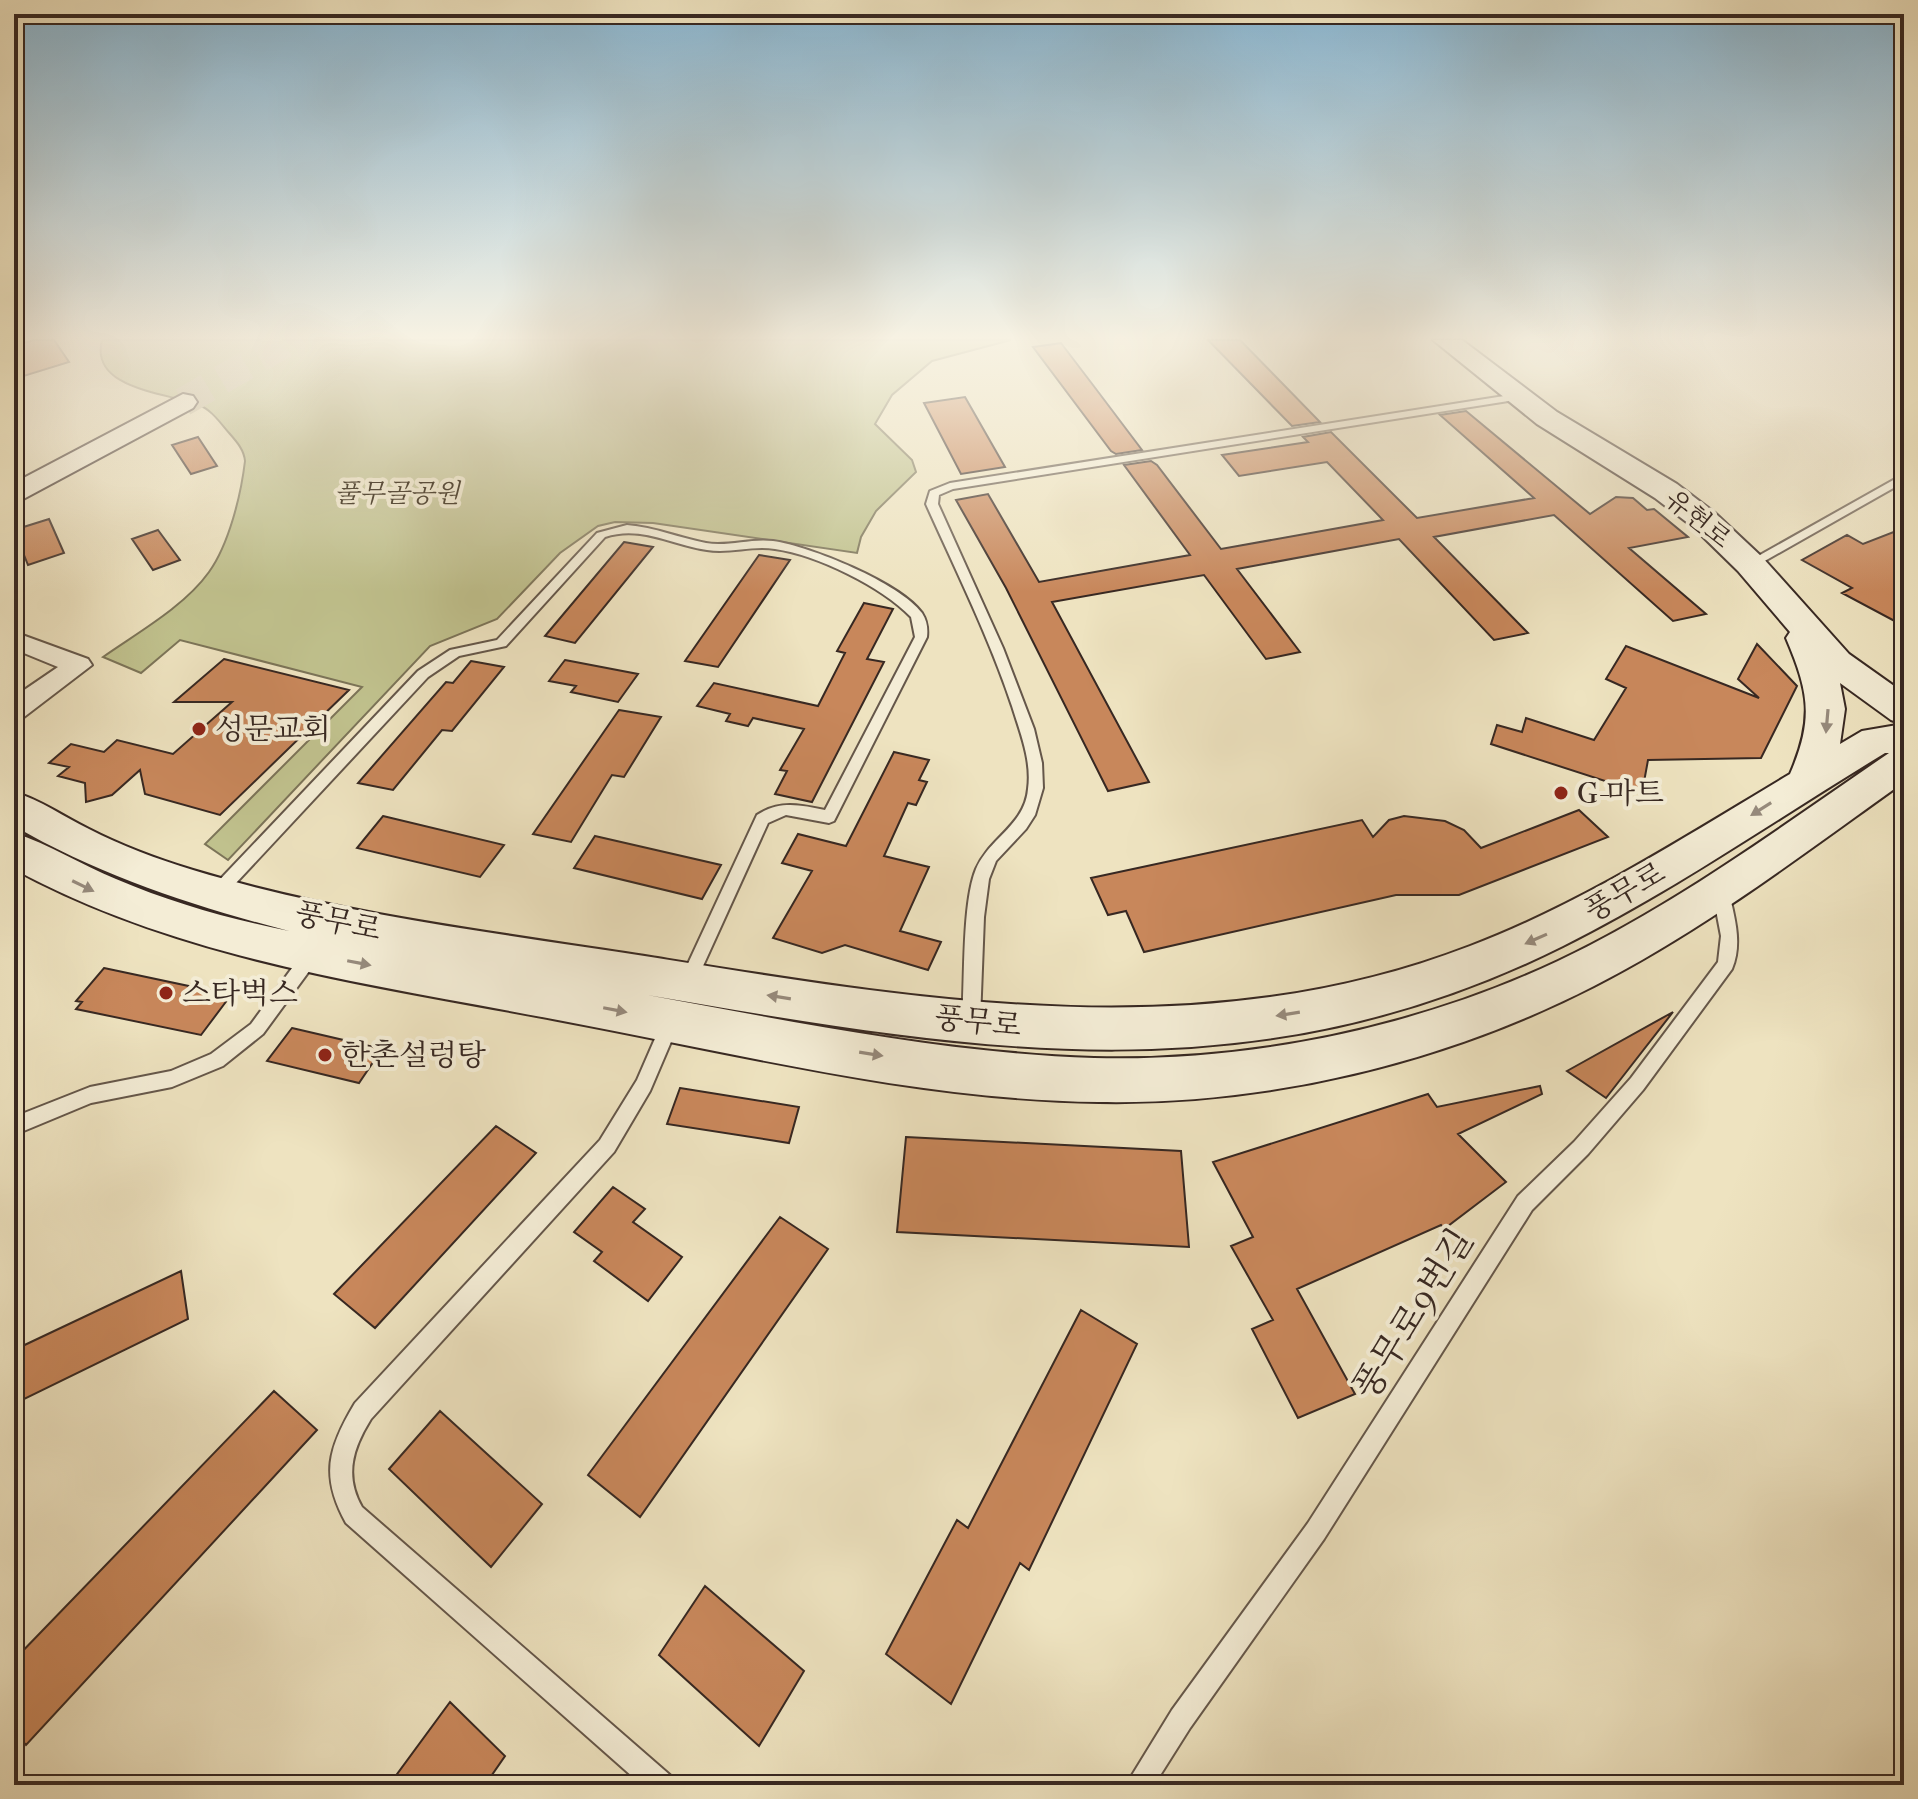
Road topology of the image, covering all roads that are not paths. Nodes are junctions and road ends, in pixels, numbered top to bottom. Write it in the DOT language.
graph roads {
  1 [pos="132,424"];
  2 [pos="137,424"];
  3 [pos="1345,424"];
  4 [pos="1559,424"];
  5 [pos="1904,477"];
  6 [pos="14,486"];
  7 [pos="14,495"];
  8 [pos="1750,564"];
  9 [pos="1797,621"];
  10 [pos="14,640"];
  11 [pos="14,710"];
  12 [pos="1904,711"];
  13 [pos="1904,737"];
  14 [pos="1904,762"];
  15 [pos="1904,790"];
  16 [pos="1823,794"];
  17 [pos="14,807"];
  18 [pos="14,849"];
  19 [pos="1719,888"];
  20 [pos="216,894"];
  21 [pos="312,954"];
  22 [pos="679,1001"];
  23 [pos="971,1022"];
  24 [pos="14,1126"];
  25 [pos="662,1785"];
  26 [pos="1139,1785"];
  1 -- 6 [label="street"];
  2 -- 7 [label="street"];
  3 -- 23 [label="lane"];
  4 -- 8 [label="street, 유현로"];
  5 -- 8 [label="lane, 유현로"];
  8 -- 9 [label="street, 유현로"];
  9 -- 12 [label="street, 유현로"];
  9 -- 16 [label="street, one-way"];
  10 -- 11 [label="street"];
  13 -- 16 [label="street, 풍무로"];
  14 -- 16 [label="street, 풍무로"];
  15 -- 16 [label="street"];
  16 -- 19 [label="street, 풍무로"];
  16 -- 23 [label="street, 풍무로, one-way"];
  17 -- 20 [label="street, 풍무로"];
  18 -- 21 [label="street, 풍무로, one-way"];
  22 -- 19 [label="street, 풍무로, one-way"];
  19 -- 26 [label="lane, 풍무로9번길"];
  20 -- 22 [label="street, 풍무로"];
  20 -- 22 [label="lane"];
  21 -- 22 [label="street, 풍무로, one-way"];
  21 -- 24 [label="lane, 풍무로"];
  23 -- 22 [label="street, 풍무로, one-way"];
  22 -- 25 [label="lane"];
}
